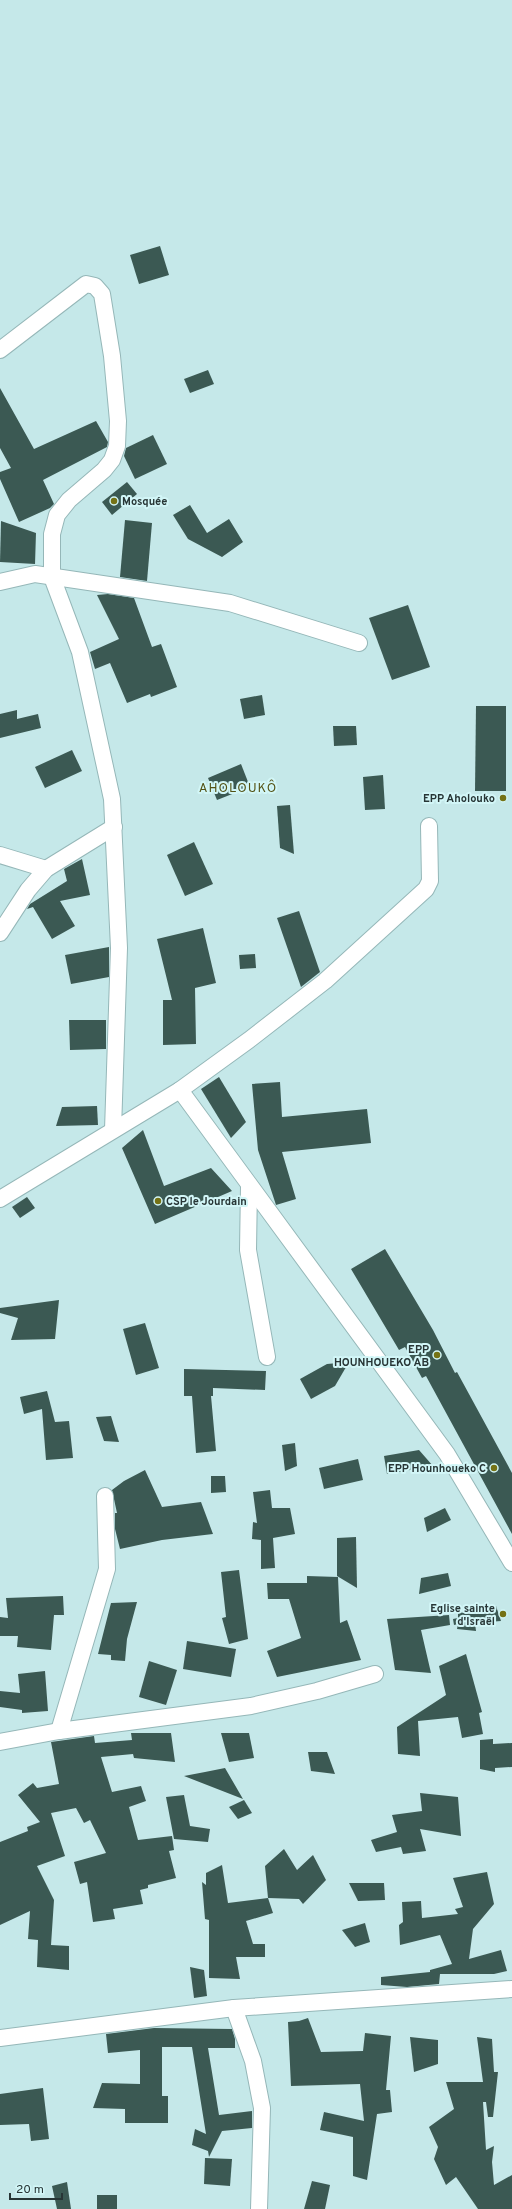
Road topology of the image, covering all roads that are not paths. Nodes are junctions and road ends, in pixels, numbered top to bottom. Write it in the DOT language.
graph roads {
  1 [pos="0,350"];
  2 [pos="52,577"];
  3 [pos="0,582"];
  4 [pos="359,643"];
  5 [pos="429,826"];
  6 [pos="114,827"];
  7 [pos="0,855"];
  8 [pos="46,869"];
  9 [pos="0,933"];
  10 [pos="180,1090"];
  11 [pos="114,1130"];
  12 [pos="249,1186"];
  13 [pos="0,1199"];
  14 [pos="268,1358"];
  15 [pos="105,1496"];
  16 [pos="512,1563"];
  17 [pos="375,1674"];
  18 [pos="59,1731"];
  19 [pos="0,1742"];
  20 [pos="512,1989"];
  21 [pos="234,2008"];
  22 [pos="0,2038"];
  23 [pos="259,2209"];
  1 -- 2 [label="street"];
  2 -- 3 [label="street"];
  2 -- 4 [label="street"];
  2 -- 6 [label="street"];
  5 -- 10 [label="street"];
  6 -- 8 [label="street"];
  6 -- 11 [label="street"];
  7 -- 8 [label="street"];
  8 -- 9 [label="street"];
  10 -- 11 [label="street"];
  10 -- 12 [label="street"];
  11 -- 13 [label="street"];
  12 -- 14 [label="street"];
  12 -- 16 [label="street"];
  15 -- 18 [label="street"];
  17 -- 18 [label="street"];
  18 -- 19 [label="street"];
  20 -- 21 [label="street"];
  21 -- 22 [label="street"];
  21 -- 23 [label="street"];
}
